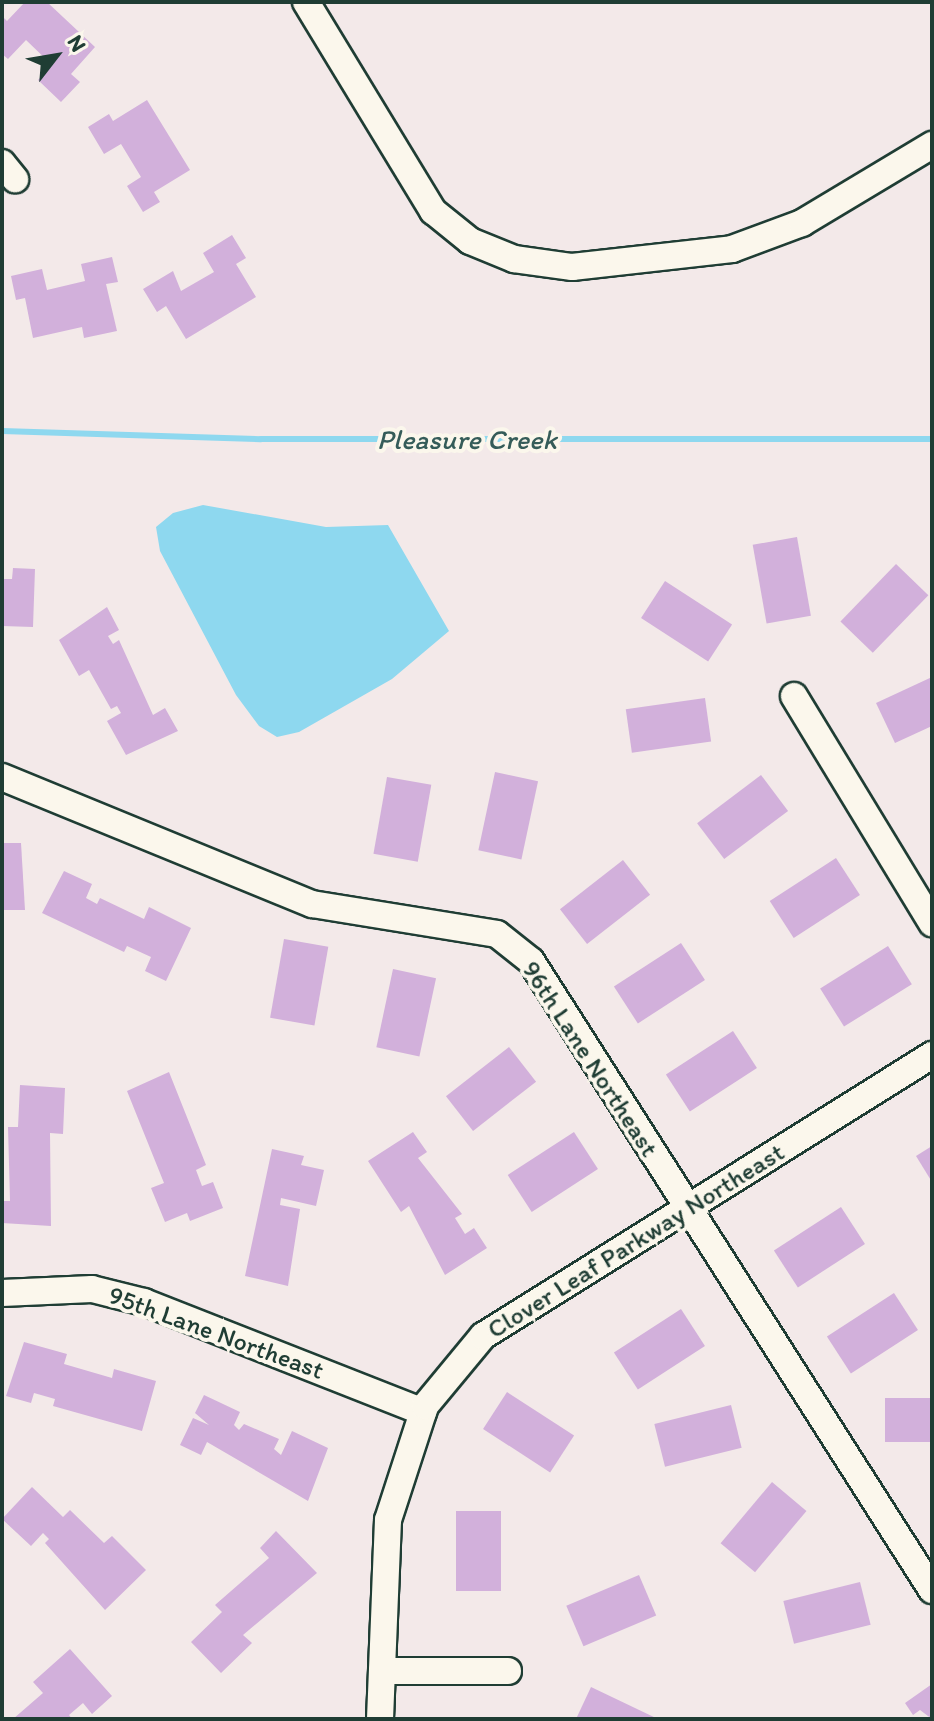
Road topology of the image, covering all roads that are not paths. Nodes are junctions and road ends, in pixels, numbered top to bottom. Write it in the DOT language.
graph roads {
  1 [pos="306,2"];
  2 [pos="932,145"];
  3 [pos="794,696"];
  4 [pos="2,777"];
  5 [pos="932,923"];
  6 [pos="932,1055"];
  7 [pos="687,1208"];
  8 [pos="2,1293"];
  9 [pos="423,1412"];
  10 [pos="932,1590"];
  11 [pos="382,1671"];
  12 [pos="508,1671"];
  13 [pos="380,1719"];
  1 -- 2 [label="street"];
  3 -- 5 [label="street"];
  4 -- 7 [label="street, 96th Lane Northeast"];
  6 -- 7 [label="street, Clover Leaf Parkway Northeast"];
  7 -- 9 [label="street, Clover Leaf Parkway Northeast"];
  7 -- 10 [label="street, 96th Lane Northeast"];
  8 -- 9 [label="street, 95th Lane Northeast"];
  9 -- 11 [label="street, Clover Leaf Parkway Northeast"];
  11 -- 12 [label="street"];
  11 -- 13 [label="street, Clover Leaf Parkway Northeast"];
}
